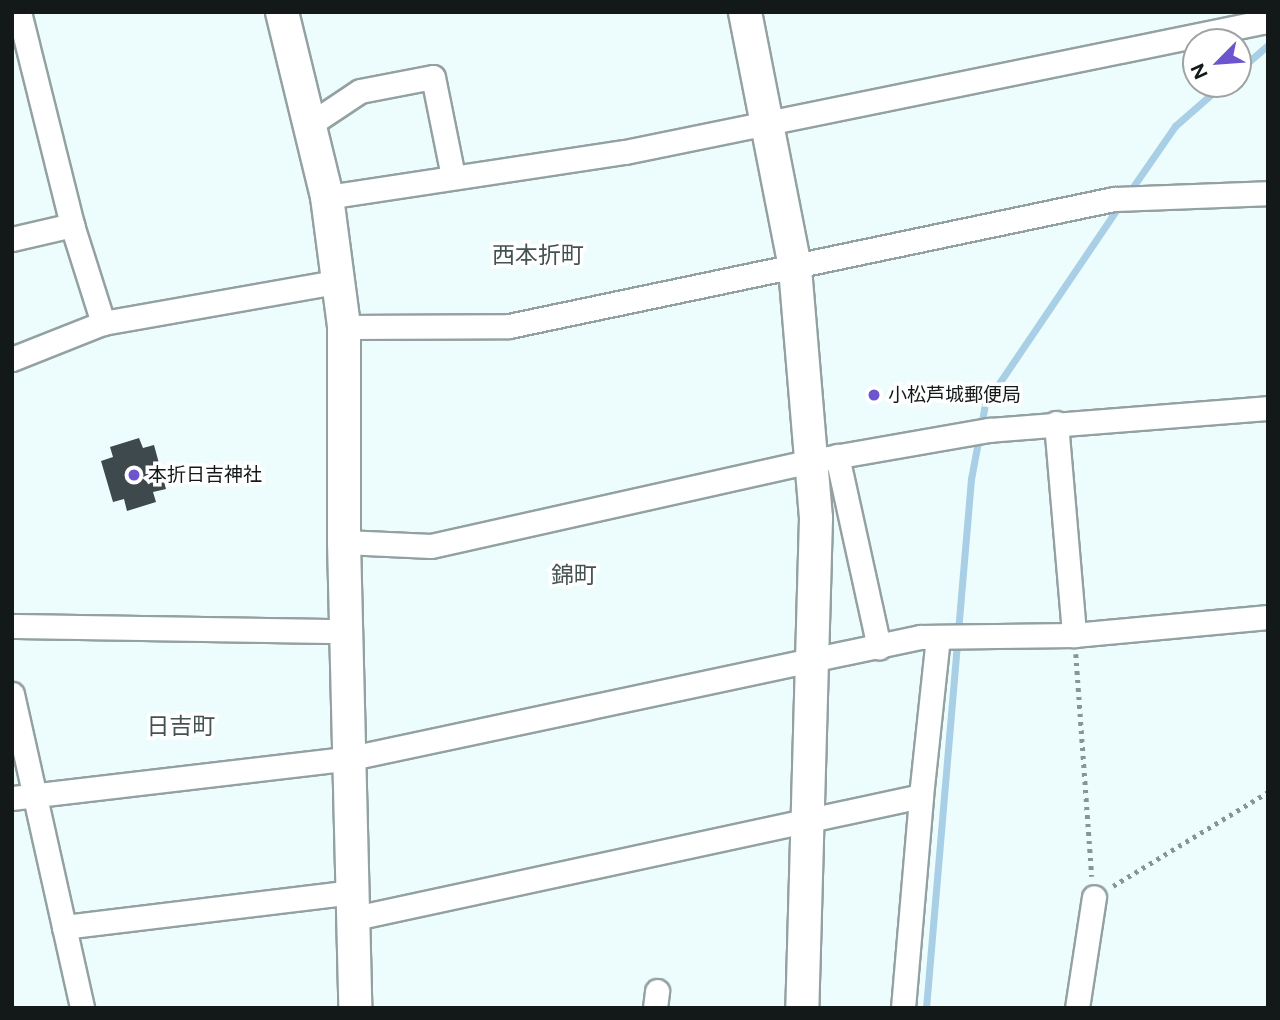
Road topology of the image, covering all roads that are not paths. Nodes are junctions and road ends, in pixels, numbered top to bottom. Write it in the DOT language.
graph roads {
  1 [pos="19,12"];
  2 [pos="282,12"];
  3 [pos="745,12"];
  4 [pos="1268,17"];
  5 [pos="768,123"];
  6 [pos="309,125"];
  7 [pos="453,176"];
  8 [pos="1268,193"];
  9 [pos="327,197"];
  10 [pos="72,225"];
  11 [pos="12,239"];
  12 [pos="795,268"];
  13 [pos="340,281"];
  14 [pos="103,323"];
  15 [pos="344,327"];
  16 [pos="12,359"];
  17 [pos="1268,408"];
  18 [pos="1056,424"];
  19 [pos="824,459"];
  20 [pos="344,542"];
  21 [pos="1268,617"];
  22 [pos="12,626"];
  23 [pos="349,631"];
  24 [pos="1074,635"];
  25 [pos="950,638"];
  26 [pos="879,647"];
  27 [pos="811,663"];
  28 [pos="12,694"];
  29 [pos="351,758"];
  30 [pos="35,795"];
  31 [pos="921,796"];
  32 [pos="12,798"];
  33 [pos="807,821"];
  34 [pos="1094,897"];
  35 [pos="354,905"];
  36 [pos="64,928"];
  37 [pos="82,1008"];
  38 [pos="355,1008"];
  39 [pos="802,1008"];
  40 [pos="903,1008"];
  41 [pos="1077,1008"];
  1 -- 10 [label="street"];
  2 -- 6 [label="street"];
  3 -- 5 [label="street"];
  4 -- 5 [label="street"];
  5 -- 7 [label="street"];
  5 -- 12 [label="street"];
  6 -- 7 [label="street"];
  6 -- 9 [label="street"];
  7 -- 9 [label="street"];
  8 -- 12 [label="street"];
  9 -- 13 [label="street"];
  10 -- 11 [label="street"];
  10 -- 14 [label="street"];
  12 -- 15 [label="street"];
  12 -- 19 [label="street"];
  13 -- 14 [label="street"];
  13 -- 15 [label="street"];
  14 -- 16 [label="street"];
  15 -- 20 [label="street"];
  17 -- 18 [label="street"];
  18 -- 19 [label="street"];
  18 -- 24 [label="street"];
  19 -- 20 [label="street"];
  19 -- 26 [label="street"];
  19 -- 27 [label="street"];
  20 -- 23 [label="street"];
  21 -- 24 [label="street"];
  22 -- 23 [label="street"];
  23 -- 29 [label="street"];
  24 -- 25 [label="street"];
  25 -- 26 [label="street"];
  25 -- 31 [label="street"];
  26 -- 27 [label="street"];
  27 -- 29 [label="street"];
  27 -- 33 [label="street"];
  28 -- 30 [label="street"];
  29 -- 30 [label="street"];
  29 -- 35 [label="street"];
  30 -- 32 [label="street"];
  30 -- 36 [label="street"];
  31 -- 33 [label="street"];
  31 -- 40 [label="street"];
  33 -- 35 [label="street"];
  33 -- 39 [label="street"];
  34 -- 41 [label="street"];
  35 -- 36 [label="street"];
  35 -- 38 [label="street"];
  36 -- 37 [label="street"];
}
